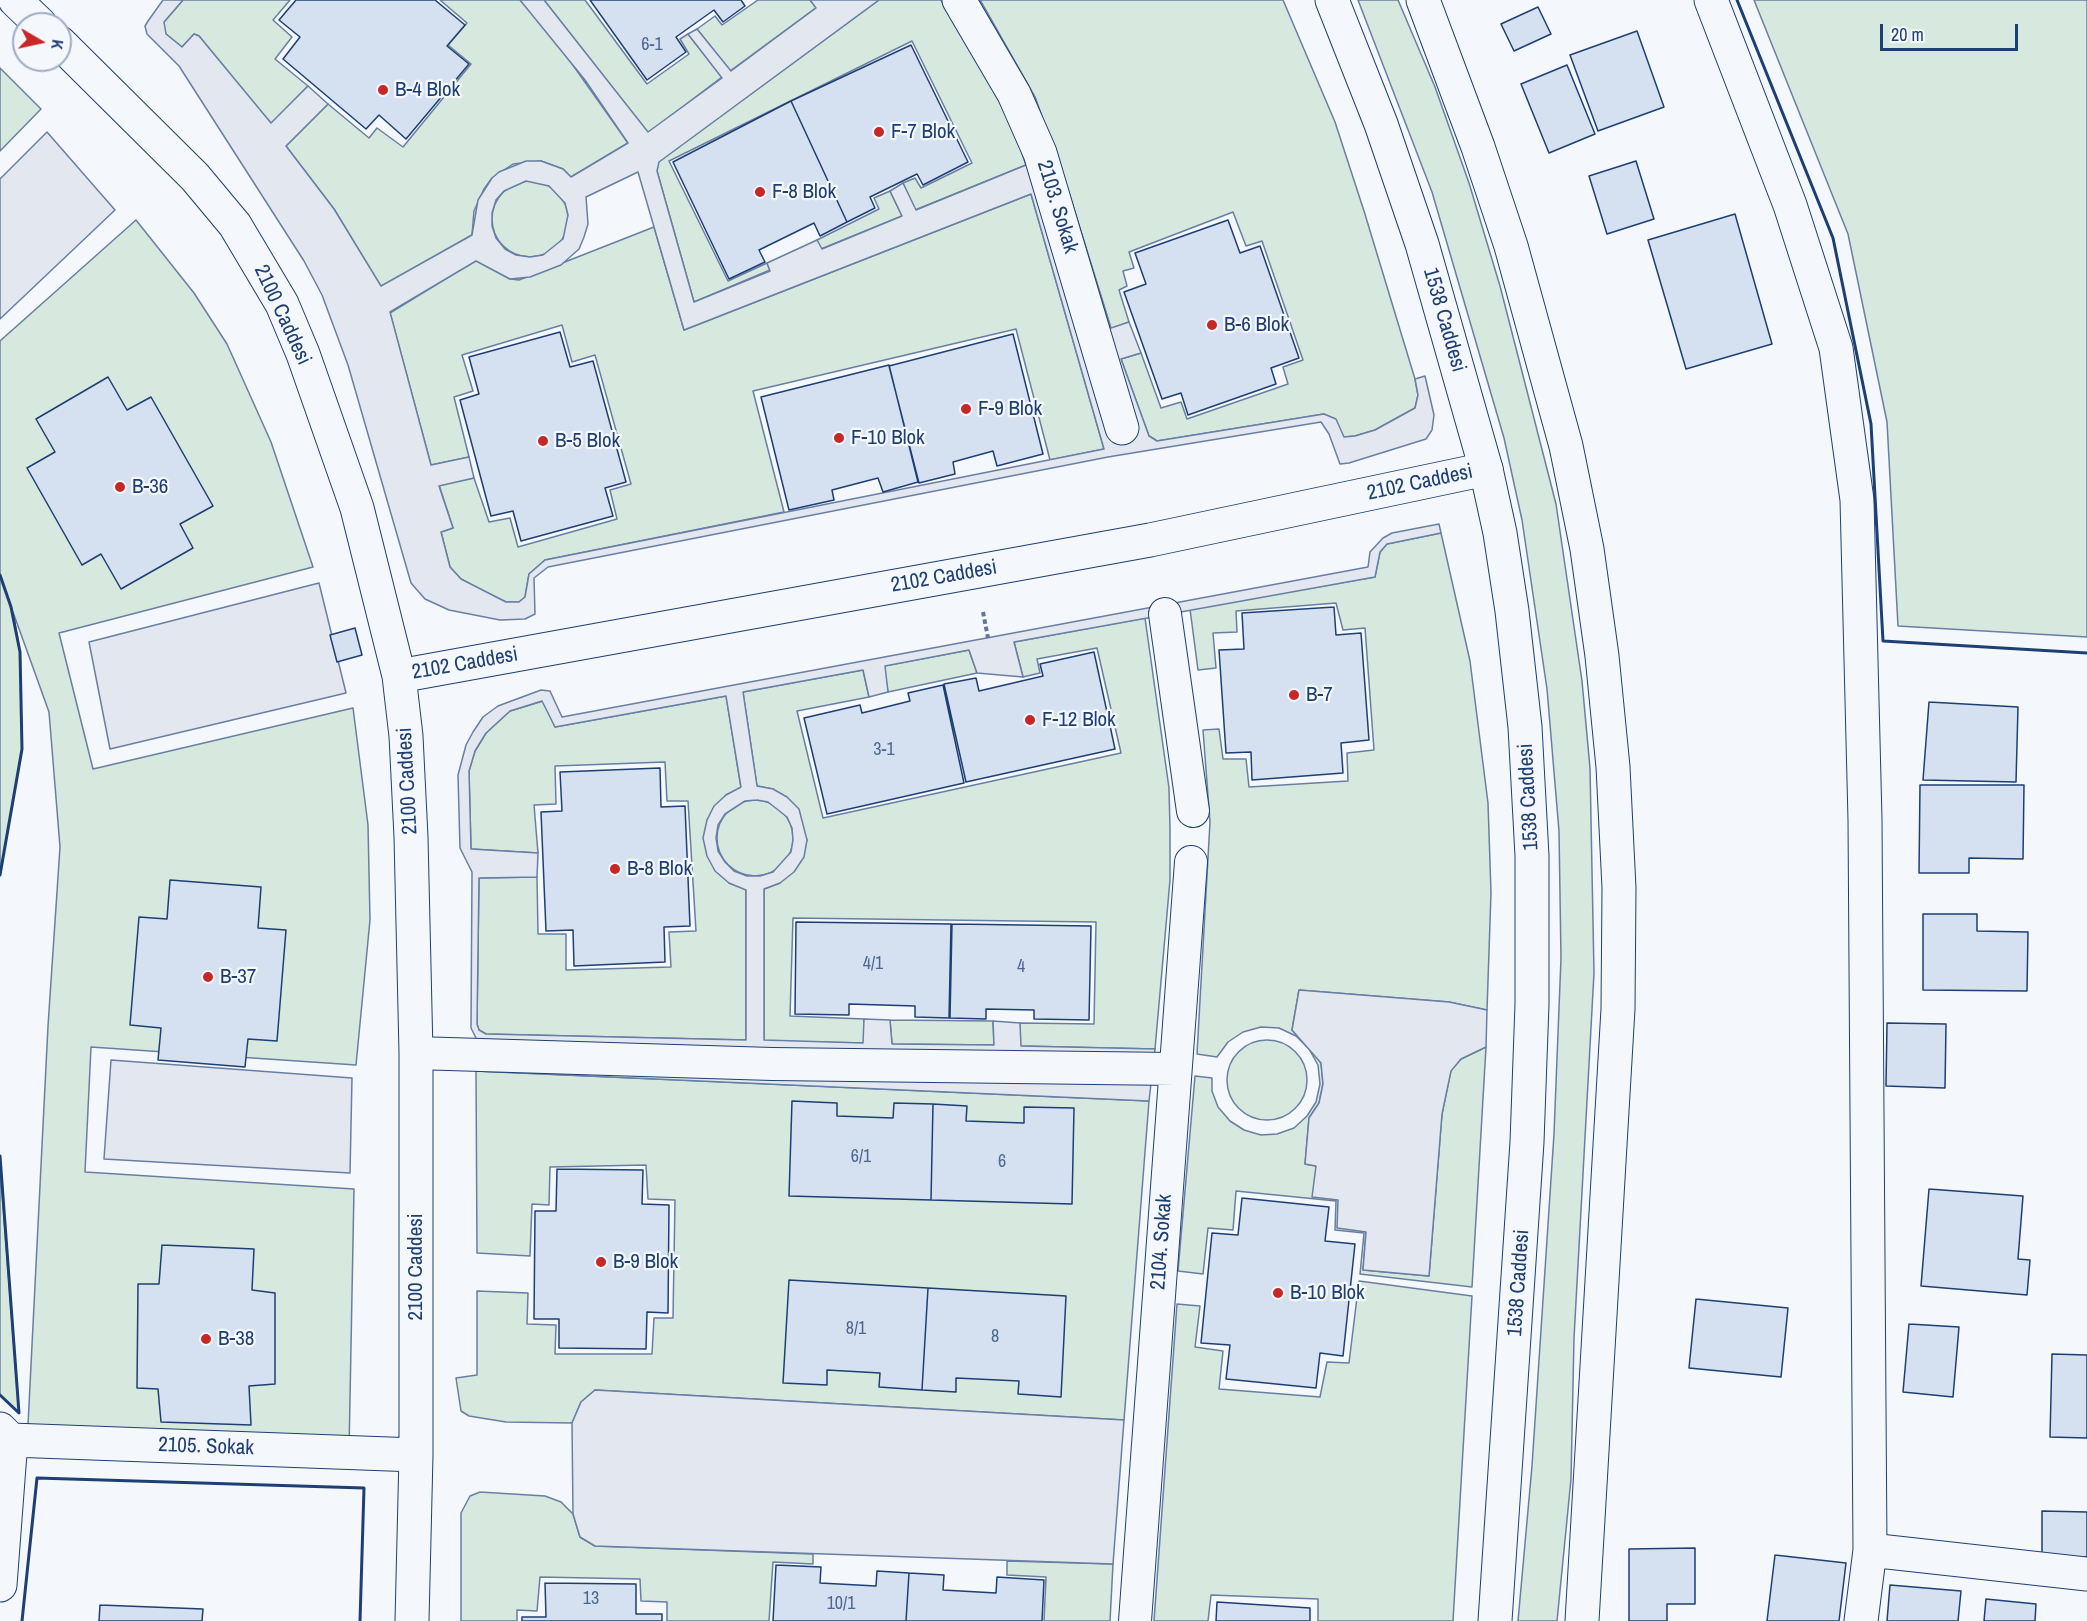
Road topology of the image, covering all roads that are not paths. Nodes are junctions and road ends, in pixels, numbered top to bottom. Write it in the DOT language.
graph roads {
  1 [pos="15,0"];
  2 [pos="959,0"];
  3 [pos="1332,0"];
  4 [pos="1423,0"];
  5 [pos="1712,0"];
  6 [pos="28,12"];
  7 [pos="72,55"];
  8 [pos="1122,428"];
  9 [pos="1486,469"];
  10 [pos="1165,614"];
  11 [pos="399,676"];
  12 [pos="1193,811"];
  13 [pos="1191,862"];
  14 [pos="416,1053"];
  15 [pos="1175,1069"];
  16 [pos="5,1434"];
  17 [pos="416,1455"];
  18 [pos="1870,1550"];
  19 [pos="2087,1574"];
  20 [pos="0,1585"];
  21 [pos="412,1621"];
  22 [pos="1135,1621"];
  23 [pos="1495,1621"];
  24 [pos="1582,1621"];
  25 [pos="1861,1621"];
  1 -- 6 [label="street"];
  2 -- 8 [label="street, 2103. Sokak"];
  3 -- 9 [label="street, 1538 Caddesi"];
  4 -- 24 [label="street"];
  5 -- 18 [label="street"];
  7 -- 11 [label="street, 2100 Caddesi"];
  9 -- 11 [label="street, 2102 Caddesi"];
  9 -- 23 [label="street, 1538 Caddesi"];
  10 -- 12 [label="street"];
  11 -- 14 [label="street, 2100 Caddesi"];
  13 -- 15 [label="street, 2104. Sokak"];
  14 -- 15 [label="street"];
  14 -- 17 [label="street, 2100 Caddesi"];
  15 -- 22 [label="street, 2104. Sokak"];
  16 -- 17 [label="street, 2105. Sokak"];
  16 -- 20 [label="street"];
  17 -- 21 [label="street, 2100 Caddesi"];
  18 -- 19 [label="street"];
  18 -- 25 [label="street"];
}
